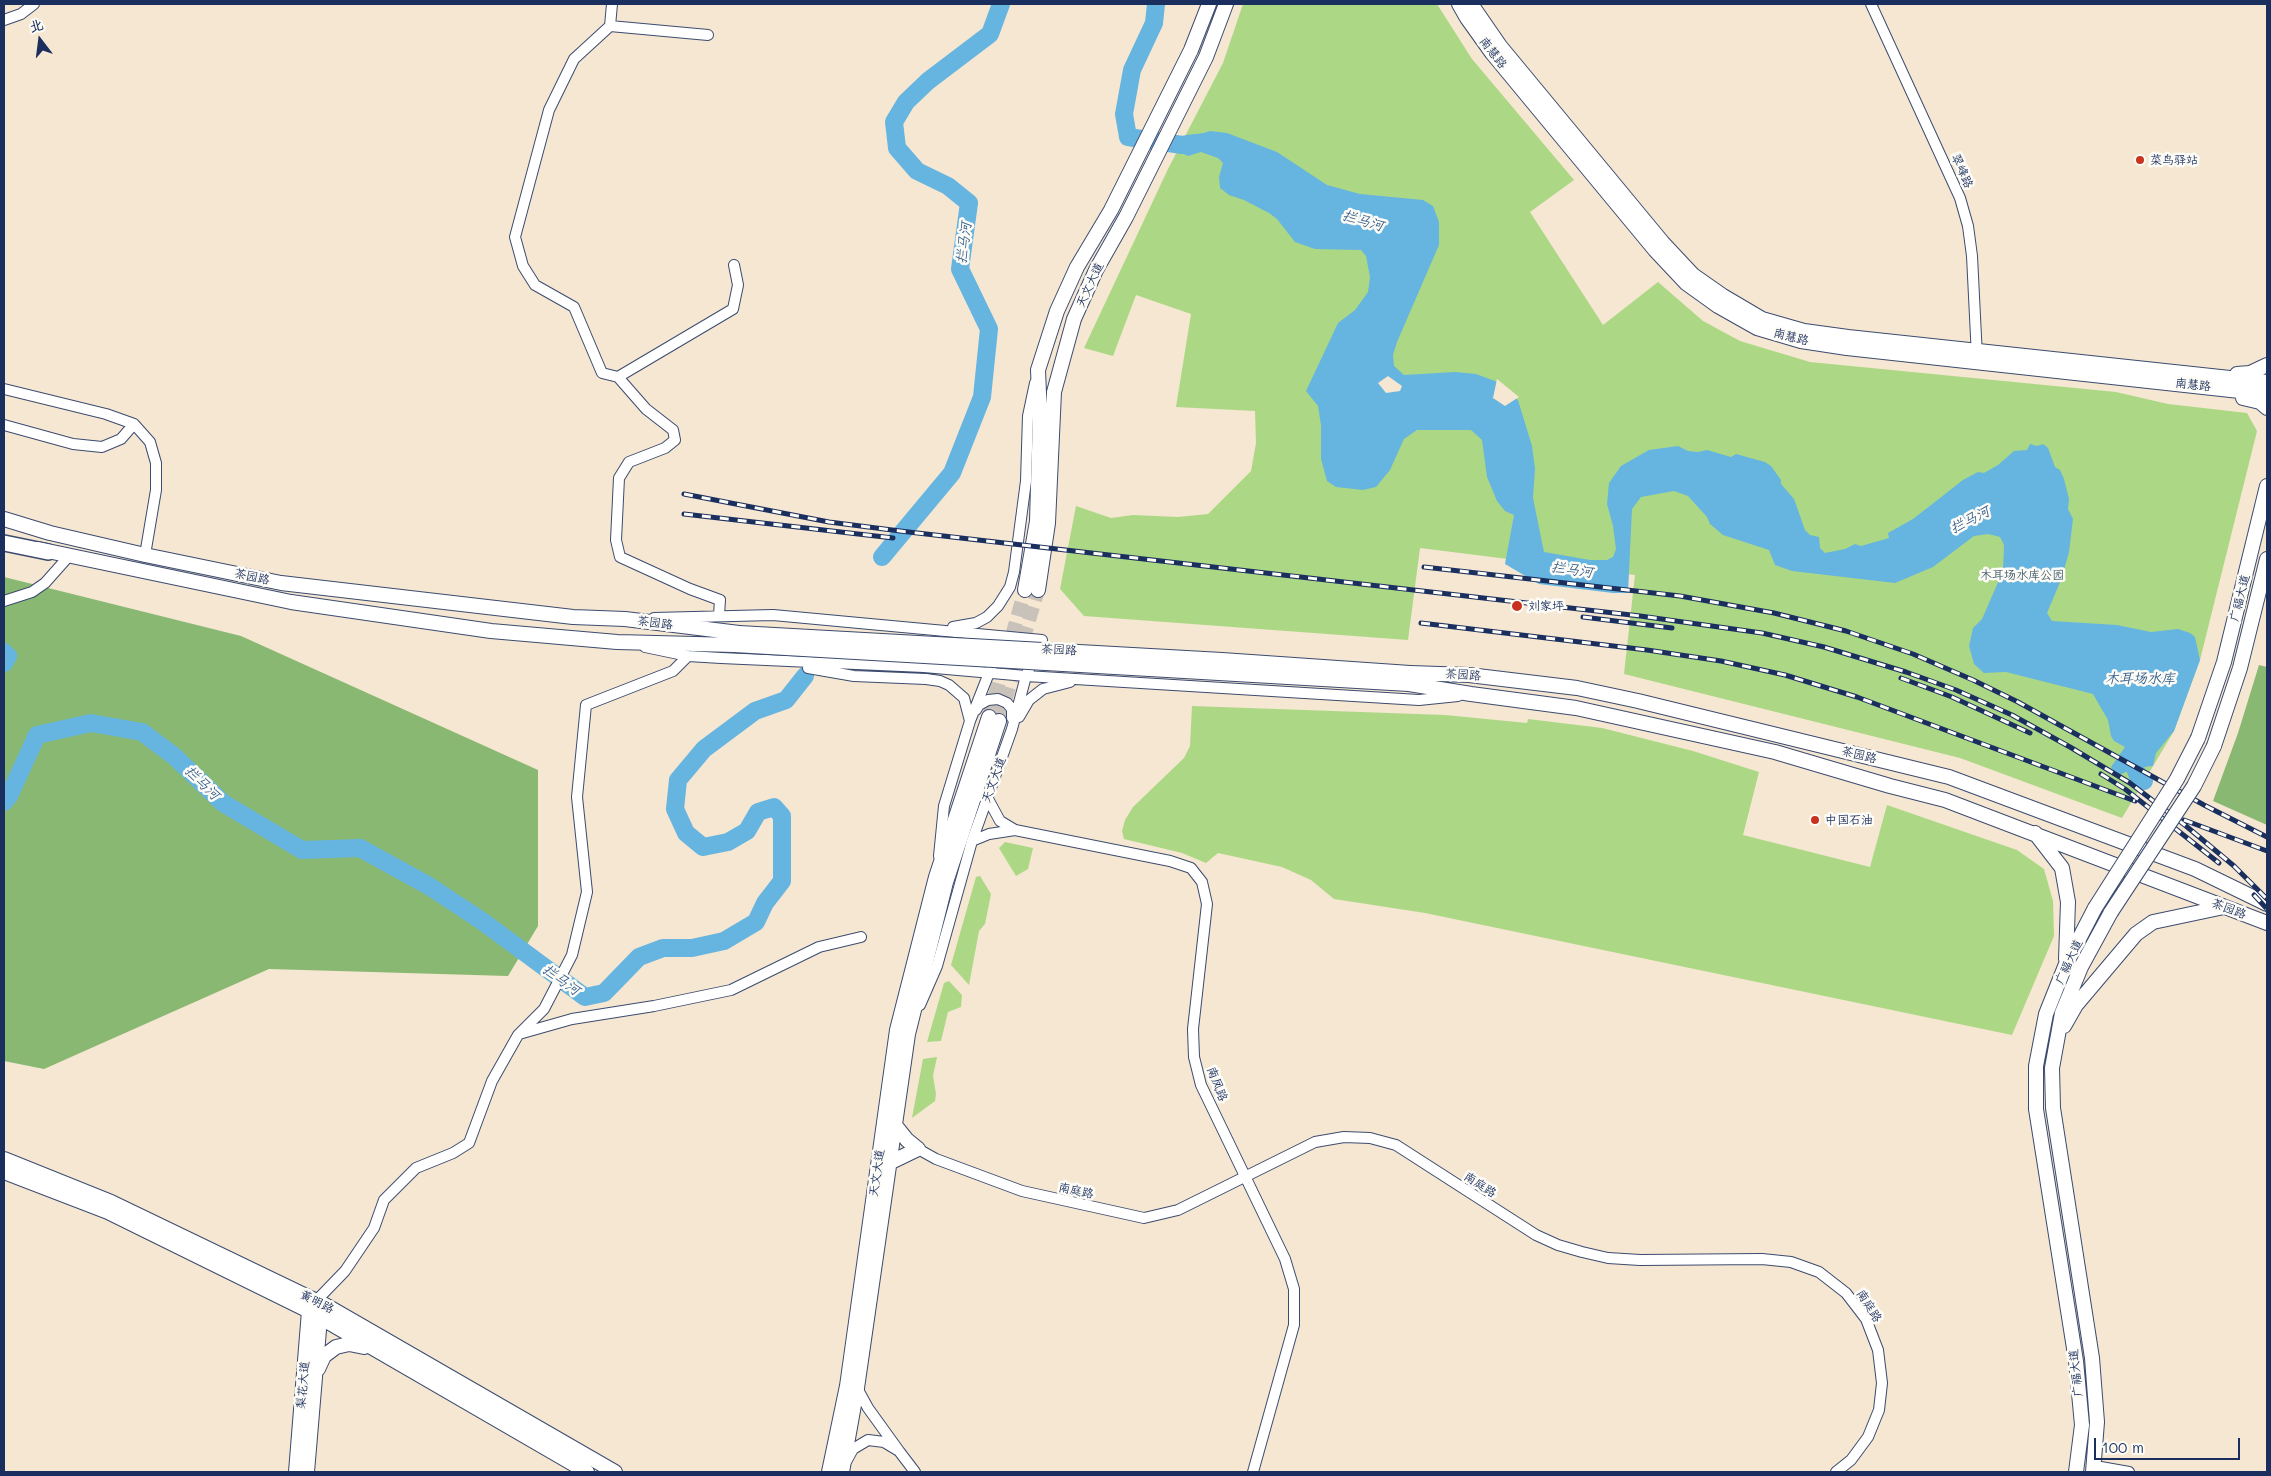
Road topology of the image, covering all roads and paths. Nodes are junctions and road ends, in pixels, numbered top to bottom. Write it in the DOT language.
graph roads {
  1 [pos="34,4"];
  2 [pos="612,4"];
  3 [pos="1209,4"];
  4 [pos="1226,4"];
  5 [pos="1459,4"];
  6 [pos="1471,4"];
  7 [pos="1871,4"];
  8 [pos="4,20"];
  9 [pos="610,26"];
  10 [pos="708,35"];
  11 [pos="734,265"];
  12 [pos="1977,357"];
  13 [pos="2267,365"];
  14 [pos="1038,370"];
  15 [pos="2194,374"];
  16 [pos="618,377"];
  17 [pos="2146,380"];
  18 [pos="2267,382"];
  19 [pos="4,389"];
  20 [pos="2267,394"];
  21 [pos="2267,408"];
  22 [pos="134,424"];
  23 [pos="4,425"];
  24 [pos="2267,486"];
  25 [pos="4,519"];
  26 [pos="4,539"];
  27 [pos="4,543"];
  28 [pos="48,552"];
  29 [pos="145,555"];
  30 [pos="69,556"];
  31 [pos="2267,559"];
  32 [pos="4,601"];
  33 [pos="719,614"];
  34 [pos="625,619"];
  35 [pos="930,629"];
  36 [pos="1001,636"];
  37 [pos="736,639"];
  38 [pos="1042,640"];
  39 [pos="618,642"];
  40 [pos="688,656"];
  41 [pos="772,661"];
  42 [pos="924,667"];
  43 [pos="990,673"];
  44 [pos="1026,676"];
  45 [pos="1409,678"];
  46 [pos="1092,679"];
  47 [pos="1471,694"];
  48 [pos="970,721"];
  49 [pos="1012,729"];
  50 [pos="987,797"];
  51 [pos="1015,830"];
  52 [pos="2035,833"];
  53 [pos="972,841"];
  54 [pos="2195,869"];
  55 [pos="936,877"];
  56 [pos="2267,894"];
  57 [pos="2267,904"];
  58 [pos="2224,907"];
  59 [pos="2267,923"];
  60 [pos="861,937"];
  61 [pos="2066,964"];
  62 [pos="908,1034"];
  63 [pos="518,1035"];
  64 [pos="2056,1039"];
  65 [pos="895,1125"];
  66 [pos="918,1149"];
  67 [pos="4,1159"];
  68 [pos="889,1163"];
  69 [pos="4,1172"];
  70 [pos="1245,1176"];
  71 [pos="318,1309"];
  72 [pos="373,1348"];
  73 [pos="315,1374"];
  74 [pos="857,1388"];
  75 [pos="899,1451"];
  76 [pos="2094,1469"];
  77 [pos="843,1470"];
  78 [pos="296,1472"];
  79 [pos="307,1472"];
  80 [pos="587,1472"];
  81 [pos="615,1472"];
  82 [pos="829,1472"];
  83 [pos="915,1472"];
  84 [pos="1252,1472"];
  85 [pos="1836,1472"];
  86 [pos="2076,1472"];
  87 [pos="2129,1472"];
  1 -- 8 [label="street"];
  2 -- 9 [label="street"];
  3 -- 14 [label="main road, 天文大道"];
  4 -- 14 [label="main road, 天文大道"];
  5 -- 12 [label="main road, 南慧路"];
  6 -- 12 [label="main road, 南慧路"];
  7 -- 12 [label="street, 翠峰路"];
  9 -- 10 [label="street"];
  9 -- 16 [label="street"];
  11 -- 16 [label="street"];
  12 -- 15 [label="main road, 南慧路"];
  12 -- 17 [label="main road, 南慧路"];
  13 -- 15 [label="main road"];
  14 -- 35 [label="street, 天文大道"];
  15 -- 18 [label="main road, 南慧路"];
  16 -- 33 [label="street"];
  17 -- 20 [label="main road, 南慧路"];
  17 -- 21 [label="main road"];
  19 -- 22 [label="street"];
  22 -- 23 [label="street"];
  22 -- 29 [label="street"];
  24 -- 61 [label="main road, 广福大道, bridge"];
  25 -- 29 [label="main road, 茶园路"];
  26 -- 28 [label="main road, 茶园路"];
  27 -- 28 [label="highway"];
  28 -- 30 [label="main road, 茶园路"];
  29 -- 34 [label="main road, 茶园路"];
  30 -- 32 [label="street"];
  30 -- 39 [label="main road, 茶园路"];
  31 -- 64 [label="main road, 广福大道, bridge"];
  33 -- 34 [label="street, 茶园路"];
  33 -- 35 [label="street, 茶园路"];
  34 -- 37 [label="main road, 茶园路"];
  35 -- 36 [label="street, 茶园路"];
  35 -- 42 [label="street"];
  36 -- 38 [label="street, 茶园路"];
  36 -- 43 [label="street, 天文大道"];
  37 -- 39 [label="main road, 茶园路"];
  37 -- 45 [label="main road, 茶园路, bridge"];
  38 -- 44 [label="street, 天文大道"];
  39 -- 40 [label="street, 茶园路"];
  40 -- 41 [label="street, 茶园路"];
  40 -- 63 [label="street"];
  41 -- 42 [label="street, 茶园路"];
  41 -- 48 [label="street"];
  42 -- 43 [label="street, 茶园路"];
  43 -- 44 [label="street, 茶园路"];
  43 -- 48 [label="street, 天文大道"];
  44 -- 46 [label="street, 茶园路"];
  44 -- 49 [label="street, 天文大道"];
  45 -- 47 [label="main road, 茶园路"];
  45 -- 54 [label="main road, 茶园路"];
  46 -- 47 [label="street, 茶园路"];
  46 -- 49 [label="street"];
  47 -- 52 [label="main road, 茶园路"];
  48 -- 49 [label="street"];
  48 -- 55 [label="street, 天文大道"];
  49 -- 50 [label="street, 天文大道"];
  50 -- 51 [label="street"];
  50 -- 53 [label="street, 天文大道"];
  51 -- 53 [label="street"];
  51 -- 70 [label="street, 南凤路"];
  52 -- 58 [label="main road, 茶园路"];
  52 -- 61 [label="main road"];
  53 -- 62 [label="street, 天文大道"];
  54 -- 56 [label="main road"];
  54 -- 57 [label="main road, 茶园路"];
  55 -- 62 [label="main road, 天文大道"];
  55 -- 82 [label="main road, 天文大道"];
  58 -- 59 [label="main road, 茶园路"];
  58 -- 64 [label="main road"];
  60 -- 63 [label="street"];
  61 -- 86 [label="main road, 广福大道"];
  62 -- 65 [label="main road, 天文大道"];
  63 -- 71 [label="street"];
  64 -- 76 [label="main road, 广福大道"];
  65 -- 66 [label="main road"];
  65 -- 68 [label="main road, 天文大道"];
  66 -- 68 [label="main road"];
  66 -- 70 [label="street, 南庭路"];
  67 -- 71 [label="main road, 黄明路"];
  68 -- 74 [label="main road, 天文大道"];
  69 -- 71 [label="main road, 黄明路"];
  70 -- 84 [label="street, 南凤路"];
  70 -- 85 [label="street, 南庭路"];
  71 -- 72 [label="main road, 黄明路"];
  71 -- 73 [label="main road, 梨花大道"];
  71 -- 78 [label="main road, 梨花大道"];
  71 -- 81 [label="main road, 黄明路"];
  72 -- 73 [label="main road"];
  72 -- 80 [label="main road, 黄明路"];
  73 -- 79 [label="main road, 梨花大道"];
  74 -- 75 [label="street"];
  74 -- 77 [label="main road, 天文大道"];
  75 -- 77 [label="street"];
  75 -- 83 [label="street"];
  76 -- 87 [label="street"];
}
